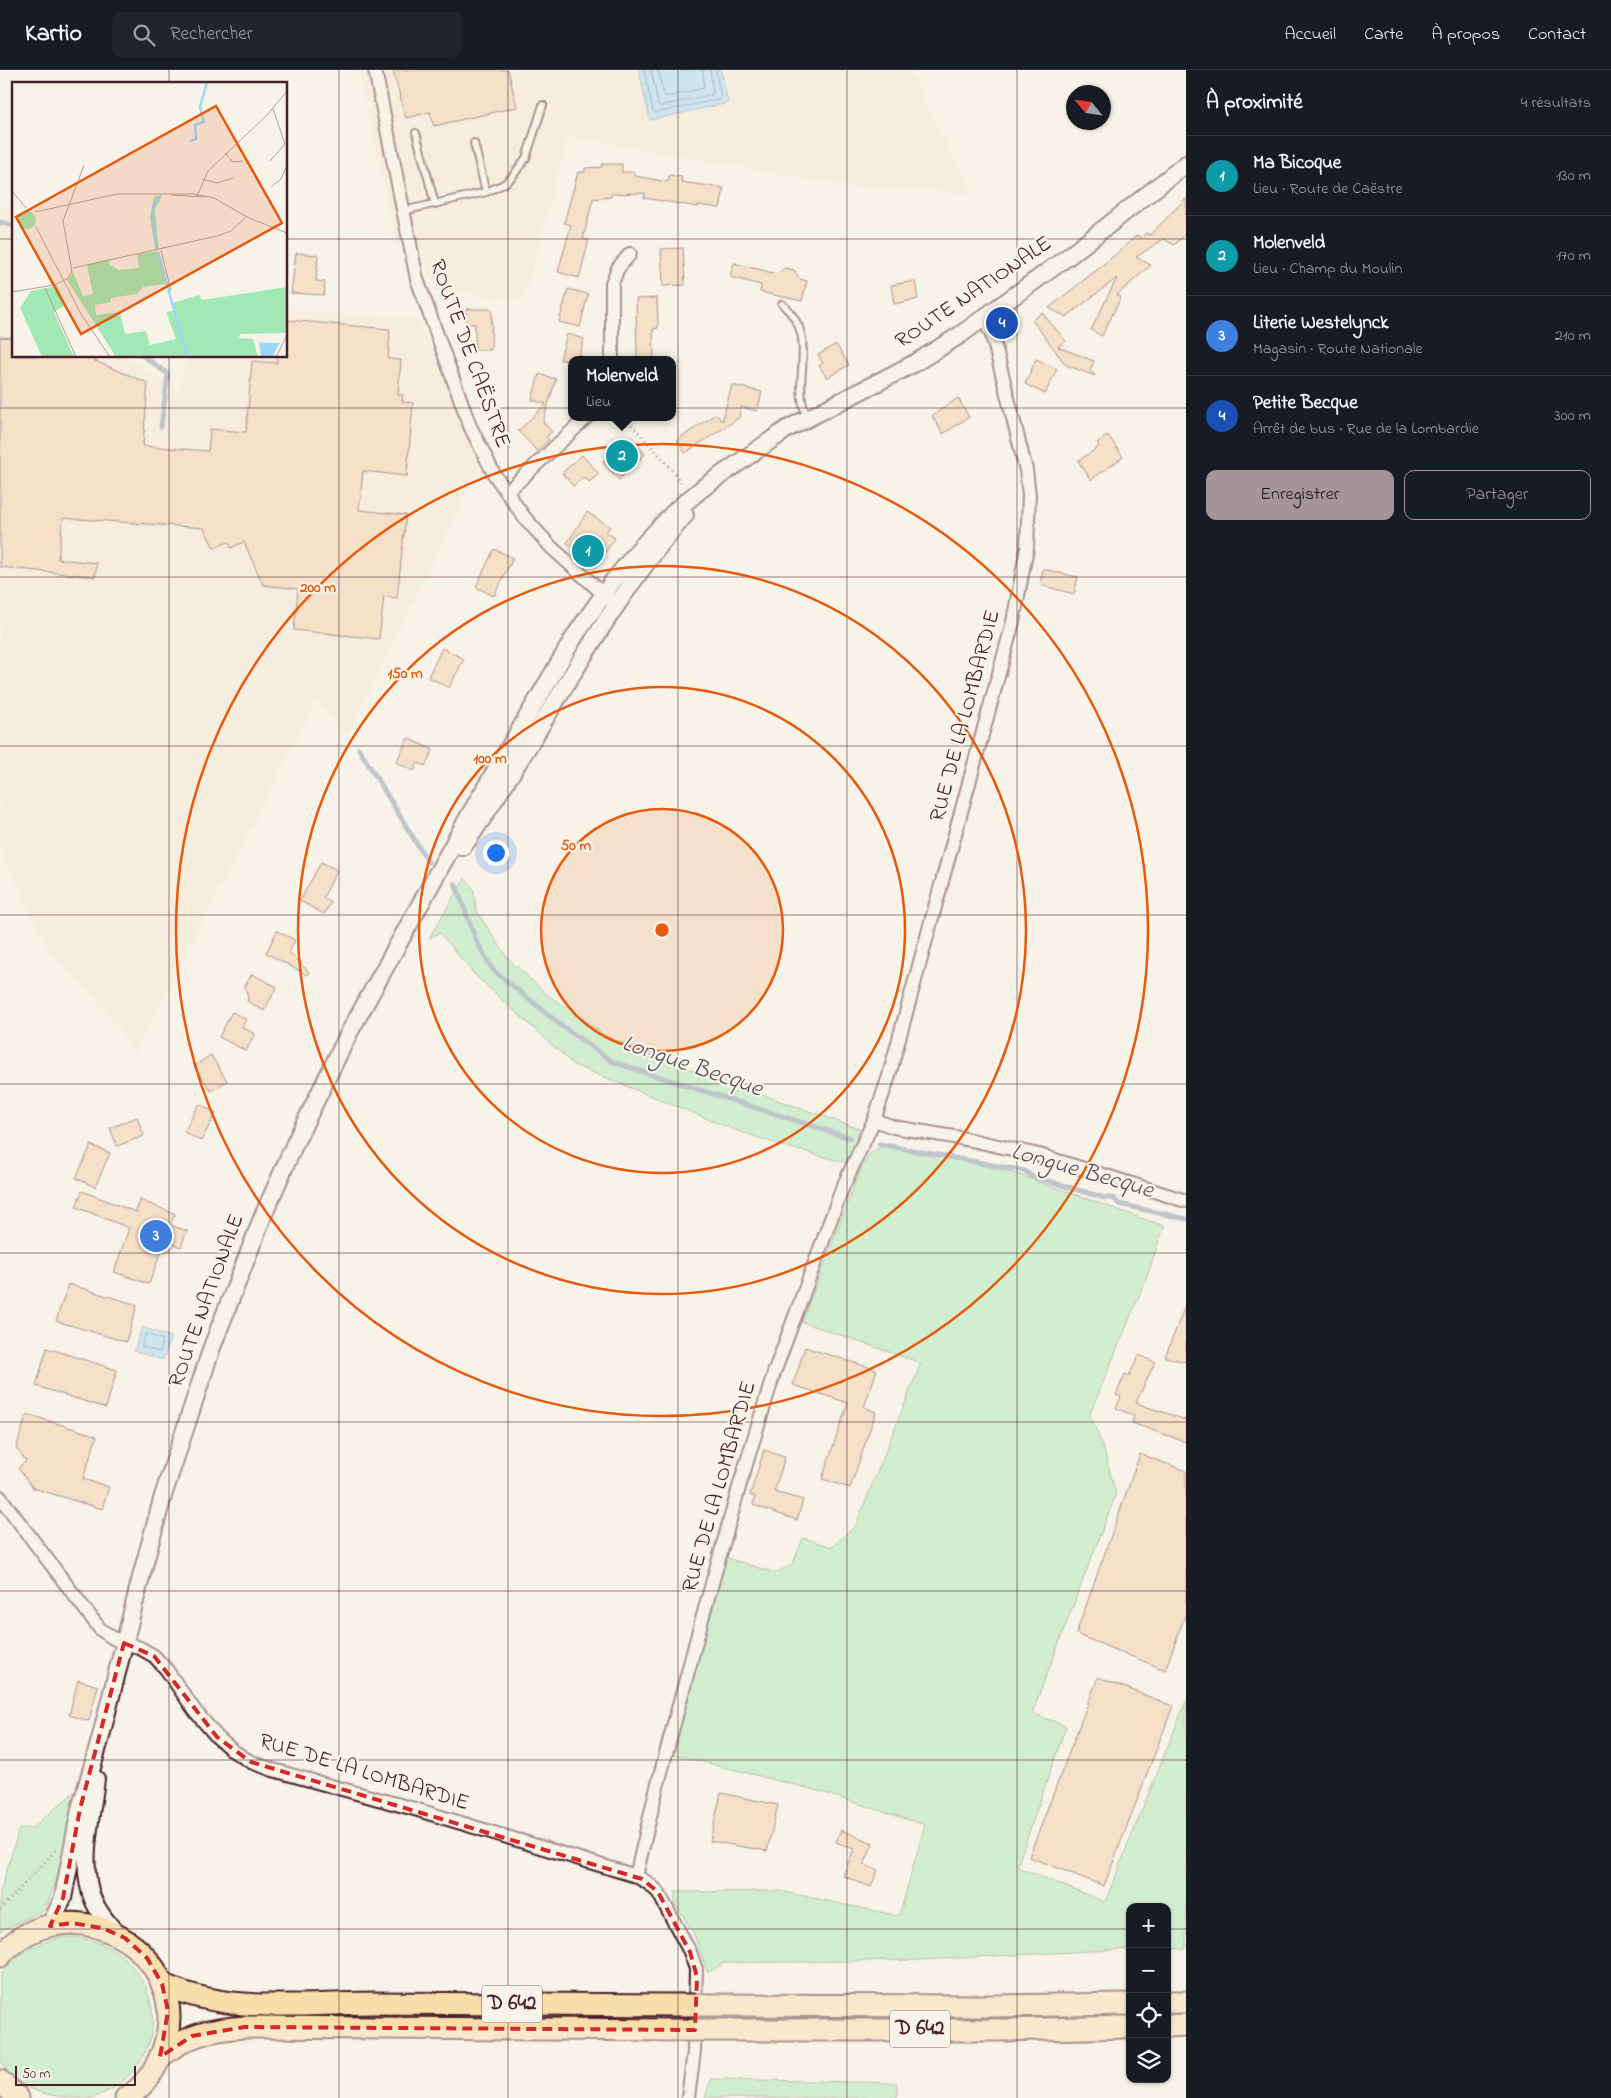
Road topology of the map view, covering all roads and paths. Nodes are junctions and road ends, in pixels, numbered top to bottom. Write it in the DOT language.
graph roads {
  1 [pos="375,70"];
  2 [pos="544,105"];
  3 [pos="416,133"];
  4 [pos="474,143"];
  5 [pos="1186,164"];
  6 [pos="486,192"];
  7 [pos="435,204"];
  8 [pos="403,211"];
  9 [pos="630,254"];
  10 [pos="782,304"];
  11 [pos="983,318"];
  12 [pos="612,356"];
  13 [pos="807,417"];
  14 [pos="583,421"];
  15 [pos="629,421"];
  16 [pos="724,473"];
  17 [pos="506,492"];
  18 [pos="688,500"];
  19 [pos="603,594"];
  20 [pos="617,604"];
  21 [pos="422,904"];
  22 [pos="874,1120"];
  23 [pos="1186,1201"];
  24 [pos="0,1497"];
  25 [pos="124,1643"];
  26 [pos="100,1740"];
  27 [pos="61,1845"];
  28 [pos="636,1876"];
  29 [pos="0,1910"];
  30 [pos="50,1926"];
  31 [pos="116,1933"];
  32 [pos="0,1956"];
  33 [pos="162,1984"];
  34 [pos="1171,2002"];
  35 [pos="1186,2002"];
  36 [pos="1126,2004"];
  37 [pos="1186,2025"];
  38 [pos="1171,2026"];
  39 [pos="1126,2027"];
  40 [pos="160,2057"];
  41 [pos="0,2082"];
  42 [pos="18,2098"];
  43 [pos="126,2098"];
  44 [pos="688,2098"];
  1 -- 8 [label="street, ROUTE DE CAËSTRE"];
  2 -- 6 [label="lane"];
  3 -- 7 [label="lane"];
  4 -- 6 [label="lane"];
  5 -- 11 [label="street, ROUTE NATIONALE"];
  6 -- 7 [label="lane"];
  7 -- 8 [label="lane"];
  8 -- 17 [label="street, ROUTE DE CAËSTRE"];
  9 -- 12 [label="street"];
  10 -- 13 [label="lane"];
  11 -- 13 [label="street, ROUTE NATIONALE"];
  11 -- 22 [label="street, RUE DE LA LOMBARDIE"];
  13 -- 16 [label="street, ROUTE NATIONALE"];
  14 -- 17 [label="street"];
  15 -- 18 [label="path"];
  16 -- 18 [label="street, ROUTE NATIONALE"];
  16 -- 20 [label="street, ROUTE NATIONALE"];
  17 -- 19 [label="street, ROUTE DE CAËSTRE"];
  18 -- 19 [label="street, ROUTE NATIONALE"];
  19 -- 20 [label="street, ROUTE DE CAËSTRE"];
  19 -- 21 [label="street, ROUTE NATIONALE"];
  20 -- 21 [label="street, ROUTE NATIONALE"];
  21 -- 25 [label="street, ROUTE NATIONALE"];
  22 -- 23 [label="street"];
  22 -- 28 [label="street, RUE DE LA LOMBARDIE"];
  24 -- 25 [label="street, RUE DE LA LOMBARDIE"];
  25 -- 26 [label="street, ROUTE NATIONALE"];
  25 -- 28 [label="street, RUE DE LA LOMBARDIE"];
  26 -- 30 [label="street, ROUTE NATIONALE"];
  26 -- 31 [label="street, ROUTE NATIONALE"];
  27 -- 29 [label="path"];
  28 -- 44 [label="street, RUE DE LA LOMBARDIE"];
  30 -- 31 [label="highway"];
  30 -- 32 [label="highway"];
  31 -- 33 [label="highway"];
  33 -- 36 [label="highway, D 642, bridge"];
  33 -- 40 [label="highway"];
  34 -- 35 [label="highway"];
  37 -- 38 [label="highway"];
  39 -- 40 [label="highway, D 642, bridge"];
  40 -- 43 [label="highway"];
  41 -- 42 [label="highway"];
}
